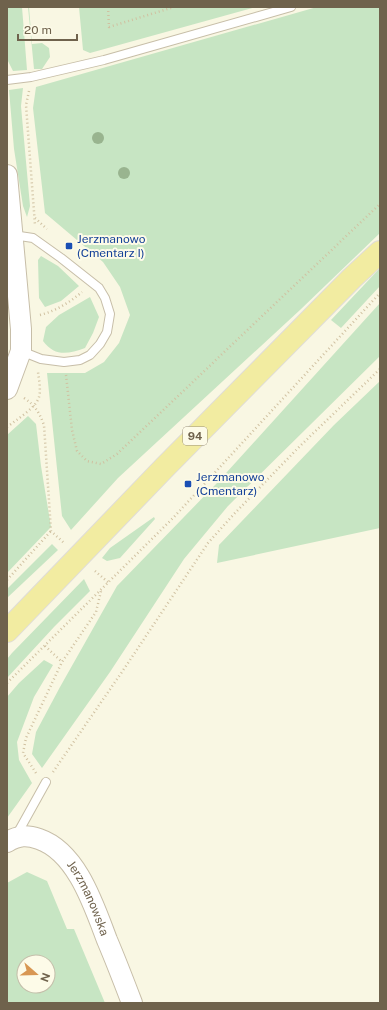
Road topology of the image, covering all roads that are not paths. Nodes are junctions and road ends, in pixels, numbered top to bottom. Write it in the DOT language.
graph roads {
  1 [pos="291,7"];
  2 [pos="7,80"];
  3 [pos="7,175"];
  4 [pos="12,234"];
  5 [pos="380,252"];
  6 [pos="21,350"];
  7 [pos="13,392"];
  8 [pos="7,630"];
  9 [pos="46,782"];
  10 [pos="11,839"];
  11 [pos="132,1003"];
  1 -- 2 [label="lane"];
  3 -- 4 [label="street"];
  4 -- 6 [label="street"];
  4 -- 6 [label="lane"];
  5 -- 8 [label="main road, 94"];
  6 -- 7 [label="street"];
  9 -- 10 [label="lane"];
  10 -- 11 [label="street, Jerzmanowska"];
}
